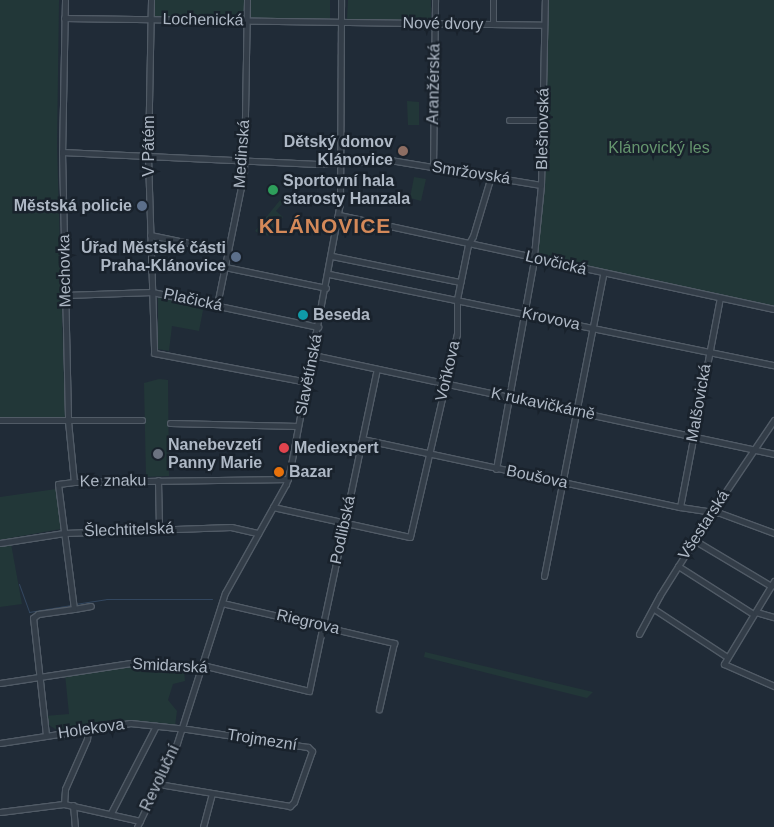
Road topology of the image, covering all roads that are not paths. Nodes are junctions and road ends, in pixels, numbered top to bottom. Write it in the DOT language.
graph roads {
  1 [pos="65,0"];
  2 [pos="151,0"];
  3 [pos="247,0"];
  4 [pos="341,0"];
  5 [pos="435,0"];
  6 [pos="493,0"];
  7 [pos="545,0"];
  8 [pos="64,18"];
  9 [pos="150,19"];
  10 [pos="247,21"];
  11 [pos="341,22"];
  12 [pos="435,24"];
  13 [pos="493,24"];
  14 [pos="544,25"];
  15 [pos="509,120"];
  16 [pos="543,120"];
  17 [pos="62,152"];
  18 [pos="148,157"];
  19 [pos="245,161"];
  20 [pos="341,164"];
  21 [pos="433,168"];
  22 [pos="492,176"];
  23 [pos="541,185"];
  24 [pos="339,215"];
  25 [pos="150,235"];
  26 [pos="470,242"];
  27 [pos="228,251"];
  28 [pos="332,256"];
  29 [pos="532,257"];
  30 [pos="225,267"];
  31 [pos="329,274"];
  32 [pos="603,274"];
  33 [pos="460,282"];
  34 [pos="326,288"];
  35 [pos="152,292"];
  36 [pos="65,295"];
  37 [pos="720,298"];
  38 [pos="456,299"];
  39 [pos="217,306"];
  40 [pos="774,309"];
  41 [pos="525,313"];
  42 [pos="318,327"];
  43 [pos="592,328"];
  44 [pos="709,352"];
  45 [pos="313,355"];
  46 [pos="774,365"];
  47 [pos="377,369"];
  48 [pos="307,382"];
  49 [pos="446,383"];
  50 [pos="510,397"];
  51 [pos="576,412"];
  52 [pos="0,420"];
  53 [pos="142,420"];
  54 [pos="774,420"];
  55 [pos="68,421"];
  56 [pos="170,423"];
  57 [pos="298,426"];
  58 [pos="693,437"];
  59 [pos="362,440"];
  60 [pos="755,448"];
  61 [pos="774,454"];
  62 [pos="429,455"];
  63 [pos="496,469"];
  64 [pos="288,479"];
  65 [pos="158,480"];
  66 [pos="74,482"];
  67 [pos="561,483"];
  68 [pos="273,507"];
  69 [pos="680,508"];
  70 [pos="712,512"];
  71 [pos="345,523"];
  72 [pos="159,529"];
  73 [pos="64,533"];
  74 [pos="258,533"];
  75 [pos="774,533"];
  76 [pos="694,540"];
  77 [pos="0,544"];
  78 [pos="678,566"];
  79 [pos="544,576"];
  80 [pos="772,584"];
  81 [pos="222,602"];
  82 [pos="74,605"];
  83 [pos="91,606"];
  84 [pos="654,609"];
  85 [pos="754,613"];
  86 [pos="774,617"];
  87 [pos="323,625"];
  88 [pos="639,634"];
  89 [pos="727,657"];
  90 [pos="202,665"];
  91 [pos="38,677"];
  92 [pos="0,683"];
  93 [pos="774,686"];
  94 [pos="309,691"];
  95 [pos="379,709"];
  96 [pos="156,726"];
  97 [pos="182,729"];
  98 [pos="88,730"];
  99 [pos="46,735"];
  100 [pos="0,743"];
  101 [pos="158,784"];
  102 [pos="212,794"];
  103 [pos="64,804"];
  104 [pos="73,806"];
  105 [pos="0,812"];
  106 [pos="111,813"];
  107 [pos="140,821"];
  108 [pos="75,827"];
  109 [pos="137,827"];
  110 [pos="203,827"];
  1 -- 8 [label="street, Mechovka"];
  2 -- 9 [label="street, V Pátém"];
  3 -- 10 [label="street, Medinská"];
  4 -- 11 [label="street, Slavětínská"];
  5 -- 12 [label="street, Aranžérská"];
  6 -- 13 [label="street"];
  7 -- 14 [label="street, Blešnovská"];
  8 -- 9 [label="street, Lochenická"];
  8 -- 17 [label="street, Mechovka"];
  9 -- 10 [label="street, Lochenická"];
  9 -- 18 [label="street, V Pátém"];
  10 -- 11 [label="street, Lochenická"];
  10 -- 19 [label="street, Medinská"];
  11 -- 12 [label="street, Nové dvory"];
  11 -- 20 [label="street, Slavětínská"];
  12 -- 13 [label="street, Nové dvory"];
  12 -- 21 [label="street, Aranžérská"];
  13 -- 14 [label="street, Nové dvory"];
  14 -- 16 [label="street, Blešnovská"];
  15 -- 16 [label="street"];
  16 -- 23 [label="street, Blešnovská"];
  17 -- 18 [label="street, Smržovská"];
  17 -- 36 [label="street, Mechovka"];
  18 -- 19 [label="street, Smržovská"];
  18 -- 25 [label="street, V Pátém"];
  19 -- 20 [label="street, Smržovská"];
  19 -- 27 [label="street, Medinská"];
  20 -- 21 [label="street, Smržovská"];
  20 -- 24 [label="street, Slavětínská"];
  21 -- 22 [label="street, Smržovská"];
  22 -- 23 [label="street, Smržovská"];
  22 -- 26 [label="street, Voňkova"];
  23 -- 29 [label="street, Blešnovská"];
  24 -- 26 [label="street, Lovčická"];
  24 -- 28 [label="street, Slavětínská"];
  25 -- 27 [label="street"];
  25 -- 35 [label="street, V Pátém"];
  26 -- 29 [label="street, Lovčická"];
  26 -- 33 [label="street, Voňkova"];
  27 -- 30 [label="street, Medinská"];
  28 -- 31 [label="street, Slavětínská"];
  28 -- 33 [label="street"];
  29 -- 32 [label="street, Lovčická"];
  29 -- 41 [label="street, Blešnovská"];
  30 -- 34 [label="street"];
  30 -- 39 [label="street, Medinská"];
  31 -- 34 [label="street, Slavětínská"];
  31 -- 38 [label="street, Krovova"];
  32 -- 37 [label="street, Lovčická"];
  32 -- 43 [label="street"];
  33 -- 38 [label="street, Voňkova"];
  34 -- 42 [label="street, Slavětínská"];
  35 -- 36 [label="street, Plačická"];
  35 -- 39 [label="street, Plačická"];
  35 -- 48 [label="street, V Pátém"];
  36 -- 55 [label="street, Mechovka"];
  37 -- 40 [label="street, Lovčická"];
  37 -- 44 [label="street, Malšovická"];
  38 -- 41 [label="street, Krovova"];
  38 -- 49 [label="street, Voňkova"];
  39 -- 42 [label="street, Plačická"];
  41 -- 43 [label="street, Krovova"];
  41 -- 50 [label="street, Blešnovská"];
  42 -- 45 [label="street, Slavětínská"];
  43 -- 44 [label="street, Krovova"];
  43 -- 51 [label="street"];
  44 -- 46 [label="street, Krovova"];
  44 -- 58 [label="street, Malšovická"];
  45 -- 47 [label="street, K rukavičkárně"];
  45 -- 48 [label="street, Slavětínská"];
  47 -- 49 [label="street, K rukavičkárně"];
  47 -- 59 [label="street, Podlibská"];
  48 -- 57 [label="street, Slavětínská"];
  49 -- 50 [label="street, K rukavičkárně"];
  49 -- 62 [label="street, Voňkova"];
  50 -- 51 [label="street, K rukavičkárně"];
  50 -- 63 [label="street, Blešnovská"];
  51 -- 58 [label="street, K rukavičkárně"];
  51 -- 67 [label="street"];
  52 -- 55 [label="street"];
  53 -- 55 [label="street"];
  54 -- 60 [label="street, Všestarská"];
  55 -- 66 [label="street, Mechovka"];
  56 -- 57 [label="street"];
  57 -- 64 [label="street, Slavětínská"];
  58 -- 60 [label="street, K rukavičkárně"];
  58 -- 69 [label="street, Malšovická"];
  59 -- 62 [label="street, Boušova"];
  59 -- 71 [label="street, Podlibská"];
  60 -- 61 [label="street, K rukavičkárně"];
  60 -- 70 [label="street, Všestarská"];
  62 -- 63 [label="street, Boušova"];
  62 -- 71 [label="street, Voňkova"];
  63 -- 67 [label="street, Boušova"];
  64 -- 65 [label="street, Ke znaku"];
  64 -- 68 [label="street, Slavětínská"];
  65 -- 66 [label="street, Ke znaku"];
  65 -- 72 [label="street"];
  66 -- 73 [label="street, Ke znaku"];
  67 -- 69 [label="street, Boušova"];
  67 -- 79 [label="street"];
  68 -- 71 [label="street"];
  68 -- 74 [label="street, Slavětínská"];
  69 -- 70 [label="street, Boušova"];
  70 -- 75 [label="street, Boušova"];
  70 -- 76 [label="street, Všestarská"];
  71 -- 87 [label="street, Podlibská"];
  72 -- 73 [label="street, Šlechtitelská"];
  72 -- 74 [label="street, Šlechtitelská"];
  73 -- 77 [label="street, Šlechtitelská"];
  73 -- 82 [label="street"];
  74 -- 81 [label="street, Slavětínská"];
  76 -- 78 [label="street, Všestarská"];
  76 -- 80 [label="street"];
  78 -- 84 [label="street, Všestarská"];
  78 -- 85 [label="street"];
  80 -- 85 [label="street"];
  81 -- 87 [label="street, Riegrova"];
  81 -- 90 [label="street, Slavětínská"];
  82 -- 83 [label="street"];
  82 -- 91 [label="street"];
  84 -- 88 [label="street, Všestarská"];
  84 -- 89 [label="street"];
  85 -- 86 [label="street"];
  85 -- 89 [label="street"];
  87 -- 94 [label="street, Podlibská"];
  87 -- 95 [label="street, Riegrova"];
  89 -- 93 [label="street"];
  90 -- 91 [label="street, Smidarská"];
  90 -- 94 [label="street, Smidarská"];
  90 -- 97 [label="street, Slavětínská"];
  91 -- 92 [label="street, Smidarská"];
  91 -- 99 [label="street"];
  96 -- 97 [label="street, Holekova"];
  96 -- 98 [label="street, Holekova"];
  96 -- 106 [label="street"];
  97 -- 101 [label="street, Revoluční"];
  97 -- 102 [label="street, Trojmezní"];
  98 -- 99 [label="street, Holekova"];
  98 -- 103 [label="street"];
  99 -- 100 [label="street, Holekova"];
  101 -- 102 [label="street"];
  101 -- 107 [label="street, Revoluční"];
  102 -- 110 [label="street"];
  103 -- 104 [label="street"];
  103 -- 105 [label="street"];
  104 -- 106 [label="street"];
  104 -- 108 [label="street"];
  106 -- 107 [label="street"];
  107 -- 109 [label="street, Revoluční"];
}
